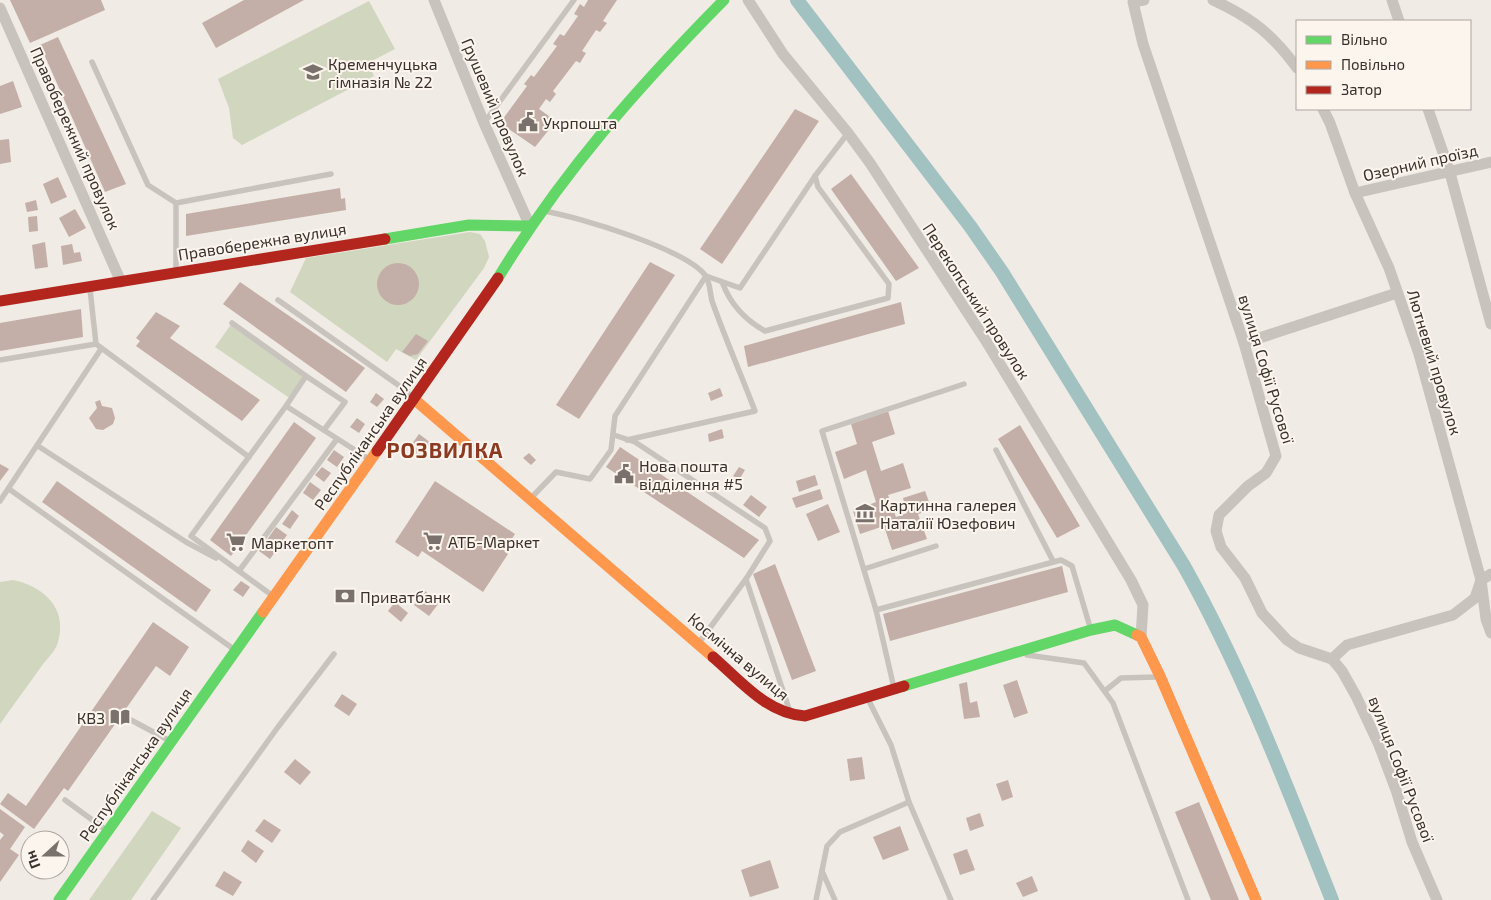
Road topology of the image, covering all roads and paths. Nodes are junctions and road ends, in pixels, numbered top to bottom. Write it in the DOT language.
graph roads {
  1 [pos="434,0"];
  2 [pos="574,0"];
  3 [pos="724,0"];
  4 [pos="748,0"];
  5 [pos="1213,0"];
  6 [pos="1392,0"];
  7 [pos="1138,1"];
  8 [pos="0,8"];
  9 [pos="1399,20"];
  10 [pos="92,62"];
  11 [pos="1296,67"];
  12 [pos="1324,110"];
  13 [pos="1428,110"];
  14 [pos="484,123"];
  15 [pos="848,133"];
  16 [pos="1491,162"];
  17 [pos="1450,173"];
  18 [pos="331,174"];
  19 [pos="815,176"];
  20 [pos="1355,193"];
  21 [pos="176,203"];
  22 [pos="542,210"];
  23 [pos="491,224"];
  24 [pos="530,226"];
  25 [pos="507,264"];
  26 [pos="176,272"];
  27 [pos="706,276"];
  28 [pos="121,282"];
  29 [pos="722,282"];
  30 [pos="90,287"];
  31 [pos="1397,292"];
  32 [pos="278,300"];
  33 [pos="0,301"];
  34 [pos="232,323"];
  35 [pos="1491,324"];
  36 [pos="1244,343"];
  37 [pos="96,344"];
  38 [pos="101,350"];
  39 [pos="0,360"];
  40 [pos="306,376"];
  41 [pos="964,384"];
  42 [pos="414,399"];
  43 [pos="286,406"];
  44 [pos="324,430"];
  45 [pos="614,435"];
  46 [pos="337,439"];
  47 [pos="627,440"];
  48 [pos="38,446"];
  49 [pos="996,450"];
  50 [pos="249,457"];
  51 [pos="370,460"];
  52 [pos="9,489"];
  53 [pos="530,499"];
  54 [pos="0,501"];
  55 [pos="936,546"];
  56 [pos="1053,561"];
  57 [pos="237,569"];
  58 [pos="864,569"];
  59 [pos="1486,577"];
  60 [pos="746,579"];
  61 [pos="273,596"];
  62 [pos="876,610"];
  63 [pos="1091,630"];
  64 [pos="1491,633"];
  65 [pos="1141,637"];
  66 [pos="698,644"];
  67 [pos="235,650"];
  68 [pos="1015,652"];
  69 [pos="334,654"];
  70 [pos="1332,659"];
  71 [pos="1160,676"];
  72 [pos="894,688"];
  73 [pos="1106,690"];
  74 [pos="867,697"];
  75 [pos="792,716"];
  76 [pos="130,720"];
  77 [pos="171,742"];
  78 [pos="65,800"];
  79 [pos="908,802"];
  80 [pos="108,831"];
  81 [pos="822,871"];
  82 [pos="59,900"];
  83 [pos="153,900"];
  84 [pos="816,900"];
  85 [pos="835,900"];
  86 [pos="951,900"];
  87 [pos="1188,900"];
  88 [pos="1256,900"];
  89 [pos="1437,900"];
  1 -- 14 [label="street, Грушевий провулок"];
  2 -- 14 [label="lane"];
  3 -- 22 [label="street, Республіканська вулиця"];
  4 -- 15 [label="street, Перекопський провулок"];
  5 -- 11 [label="street"];
  6 -- 9 [label="street"];
  7 -- 36 [label="street, вулиця Софії Русової"];
  8 -- 28 [label="street, Правобережний провулок"];
  10 -- 21 [label="lane"];
  12 -- 20 [label="street, Лютневий провулок"];
  13 -- 17 [label="street"];
  14 -- 24 [label="street, Грушевий провулок"];
  15 -- 19 [label="lane"];
  15 -- 65 [label="street, Перекопський провулок"];
  16 -- 17 [label="street, Озерний проїзд"];
  17 -- 20 [label="street, Озерний проїзд"];
  17 -- 35 [label="street"];
  18 -- 21 [label="lane"];
  19 -- 29 [label="lane"];
  19 -- 29 [label="lane"];
  20 -- 31 [label="street, Лютневий провулок"];
  21 -- 26 [label="lane"];
  22 -- 24 [label="street, Республіканська вулиця"];
  22 -- 27 [label="lane"];
  23 -- 24 [label="street, Правобережна вулиця"];
  23 -- 25 [label="street"];
  23 -- 26 [label="street, Правобережна вулиця"];
  24 -- 25 [label="street, Республіканська вулиця"];
  25 -- 42 [label="street, Республіканська вулиця"];
  26 -- 28 [label="street, Правобережна вулиця"];
  27 -- 29 [label="lane"];
  27 -- 45 [label="lane"];
  27 -- 47 [label="lane"];
  28 -- 30 [label="street, Правобережна вулиця"];
  30 -- 33 [label="street, Правобережна вулиця"];
  30 -- 37 [label="lane"];
  31 -- 36 [label="street"];
  31 -- 59 [label="street, Лютневий провулок"];
  32 -- 42 [label="lane"];
  34 -- 40 [label="lane"];
  36 -- 70 [label="street, вулиця Софії Русової"];
  37 -- 38 [label="lane"];
  37 -- 39 [label="lane"];
  38 -- 48 [label="lane"];
  38 -- 50 [label="lane"];
  40 -- 43 [label="lane"];
  40 -- 44 [label="lane"];
  41 -- 58 [label="lane"];
  42 -- 51 [label="street, Республіканська вулиця"];
  42 -- 53 [label="street, Космічна вулиця"];
  43 -- 44 [label="lane"];
  43 -- 50 [label="lane"];
  44 -- 46 [label="lane"];
  45 -- 47 [label="lane"];
  45 -- 53 [label="lane"];
  46 -- 51 [label="lane"];
  46 -- 57 [label="lane"];
  47 -- 60 [label="lane"];
  48 -- 52 [label="lane"];
  48 -- 57 [label="lane"];
  49 -- 56 [label="lane"];
  50 -- 57 [label="lane"];
  51 -- 61 [label="street, Республіканська вулиця"];
  52 -- 54 [label="lane"];
  52 -- 67 [label="lane"];
  53 -- 66 [label="street, Космічна вулиця"];
  55 -- 58 [label="lane"];
  56 -- 62 [label="lane"];
  56 -- 63 [label="lane"];
  57 -- 61 [label="lane"];
  58 -- 62 [label="lane"];
  59 -- 64 [label="street, Лютневий провулок"];
  59 -- 70 [label="street"];
  60 -- 66 [label="lane"];
  60 -- 75 [label="lane"];
  61 -- 67 [label="street, Республіканська вулиця"];
  62 -- 72 [label="lane"];
  63 -- 65 [label="street, Космічна вулиця"];
  63 -- 68 [label="street, Космічна вулиця"];
  65 -- 71 [label="street"];
  66 -- 75 [label="street, Космічна вулиця"];
  67 -- 77 [label="street, Республіканська вулиця"];
  68 -- 72 [label="street, Космічна вулиця"];
  68 -- 73 [label="lane"];
  69 -- 83 [label="lane"];
  70 -- 89 [label="street, вулиця Софії Русової"];
  71 -- 73 [label="lane"];
  71 -- 88 [label="street"];
  72 -- 74 [label="street, Космічна вулиця"];
  73 -- 87 [label="lane"];
  74 -- 75 [label="street, Космічна вулиця"];
  74 -- 79 [label="lane"];
  76 -- 77 [label="lane"];
  77 -- 80 [label="street, Республіканська вулиця"];
  78 -- 80 [label="lane"];
  79 -- 81 [label="lane"];
  79 -- 86 [label="lane"];
  80 -- 82 [label="street, Республіканська вулиця"];
  81 -- 84 [label="lane"];
  81 -- 85 [label="lane"];
}
